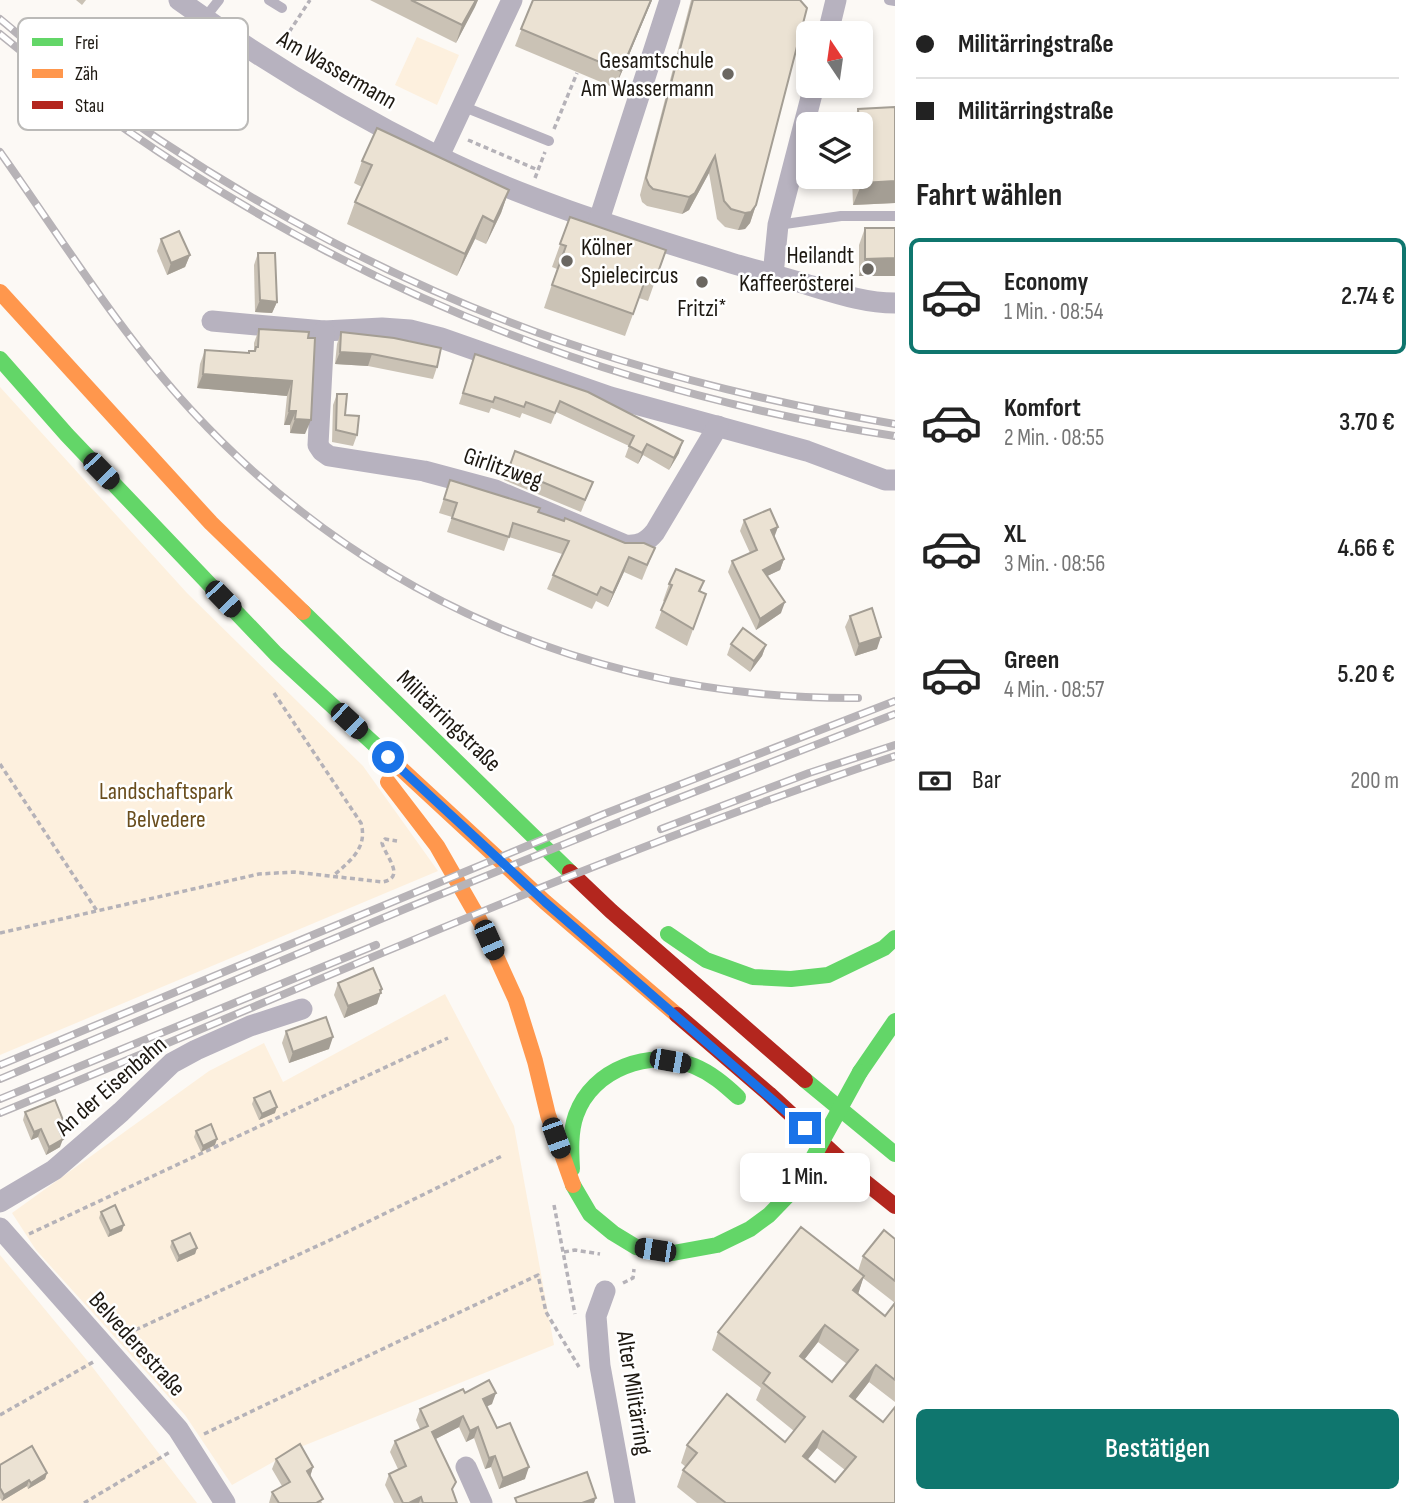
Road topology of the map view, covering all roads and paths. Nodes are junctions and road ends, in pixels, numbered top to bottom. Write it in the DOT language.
graph roads {
  1 [pos="179,0"];
  2 [pos="219,0"];
  3 [pos="269,0"];
  4 [pos="310,0"];
  5 [pos="512,0"];
  6 [pos="670,0"];
  7 [pos="836,0"];
  8 [pos="889,0"];
  9 [pos="895,1"];
  10 [pos="282,8"];
  11 [pos="203,18"];
  12 [pos="205,18"];
  13 [pos="831,21"];
  14 [pos="248,48"];
  15 [pos="269,62"];
  16 [pos="811,98"];
  17 [pos="469,108"];
  18 [pos="550,141"];
  19 [pos="439,156"];
  20 [pos="538,170"];
  21 [pos="895,216"];
  22 [pos="599,220"];
  23 [pos="778,225"];
  24 [pos="773,275"];
  25 [pos="0,292"];
  26 [pos="895,303"];
  27 [pos="212,321"];
  28 [pos="324,331"];
  29 [pos="0,359"];
  30 [pos="718,426"];
  31 [pos="895,480"];
  32 [pos="276,654"];
  33 [pos="273,692"];
  34 [pos="0,764"];
  35 [pos="503,805"];
  36 [pos="405,848"];
  37 [pos="333,876"];
  38 [pos="630,906"];
  39 [pos="97,911"];
  40 [pos="652,923"];
  41 [pos="0,933"];
  42 [pos="895,938"];
  43 [pos="302,1009"];
  44 [pos="895,1021"];
  45 [pos="447,1038"];
  46 [pos="751,1108"];
  47 [pos="804,1148"];
  48 [pos="895,1154"];
  49 [pos="504,1155"];
  50 [pos="860,1178"];
  51 [pos="573,1185"];
  52 [pos="552,1198"];
  53 [pos="0,1202"];
  54 [pos="895,1206"];
  55 [pos="6,1235"];
  56 [pos="605,1291"];
  57 [pos="576,1320"];
  58 [pos="106,1349"];
  59 [pos="600,1366"];
  60 [pos="0,1415"];
  61 [pos="187,1442"];
  62 [pos="467,1467"];
  63 [pos="84,1503"];
  64 [pos="225,1503"];
  65 [pos="482,1503"];
  66 [pos="625,1503"];
  1 -- 11 [label="street, Am Wassermann"];
  2 -- 12 [label="lane"];
  3 -- 10 [label="lane"];
  4 -- 15 [label="path"];
  5 -- 17 [label="street"];
  6 -- 22 [label="street"];
  7 -- 13 [label="street"];
  8 -- 9 [label="lane"];
  14 -- 15 [label="street, Am Wassermann"];
  15 -- 19 [label="street, Am Wassermann"];
  16 -- 23 [label="street"];
  17 -- 18 [label="lane"];
  17 -- 19 [label="street"];
  17 -- 20 [label="path"];
  19 -- 22 [label="street, Am Wassermann"];
  21 -- 23 [label="lane"];
  22 -- 24 [label="street, Am Wassermann"];
  23 -- 24 [label="street"];
  24 -- 26 [label="street"];
  25 -- 35 [label="main road, Militärringstraße"];
  27 -- 28 [label="street"];
  28 -- 30 [label="street"];
  28 -- 30 [label="street, Girlitzweg"];
  29 -- 32 [label="main road"];
  30 -- 31 [label="street"];
  32 -- 50 [label="main road"];
  32 -- 51 [label="main road"];
  33 -- 37 [label="path"];
  34 -- 39 [label="path"];
  35 -- 38 [label="main road"];
  35 -- 48 [label="main road, Militärringstraße"];
  36 -- 37 [label="path"];
  37 -- 39 [label="path"];
  39 -- 41 [label="path"];
  40 -- 42 [label="main road"];
  43 -- 53 [label="street, An der Eisenbahn"];
  44 -- 51 [label="main road, bridge"];
  45 -- 55 [label="path"];
  46 -- 51 [label="main road"];
  47 -- 50 [label="main road"];
  49 -- 58 [label="path"];
  50 -- 54 [label="main road"];
  52 -- 57 [label="path"];
  55 -- 58 [label="street, Belvederestraße"];
  56 -- 59 [label="street, Alter Militärring"];
  58 -- 60 [label="path"];
  58 -- 61 [label="street, Belvederestraße"];
  59 -- 61 [label="path"];
  59 -- 66 [label="street, Alter Militärring"];
  61 -- 63 [label="path"];
  61 -- 64 [label="street, Belvederestraße"];
  62 -- 65 [label="street"];
}
